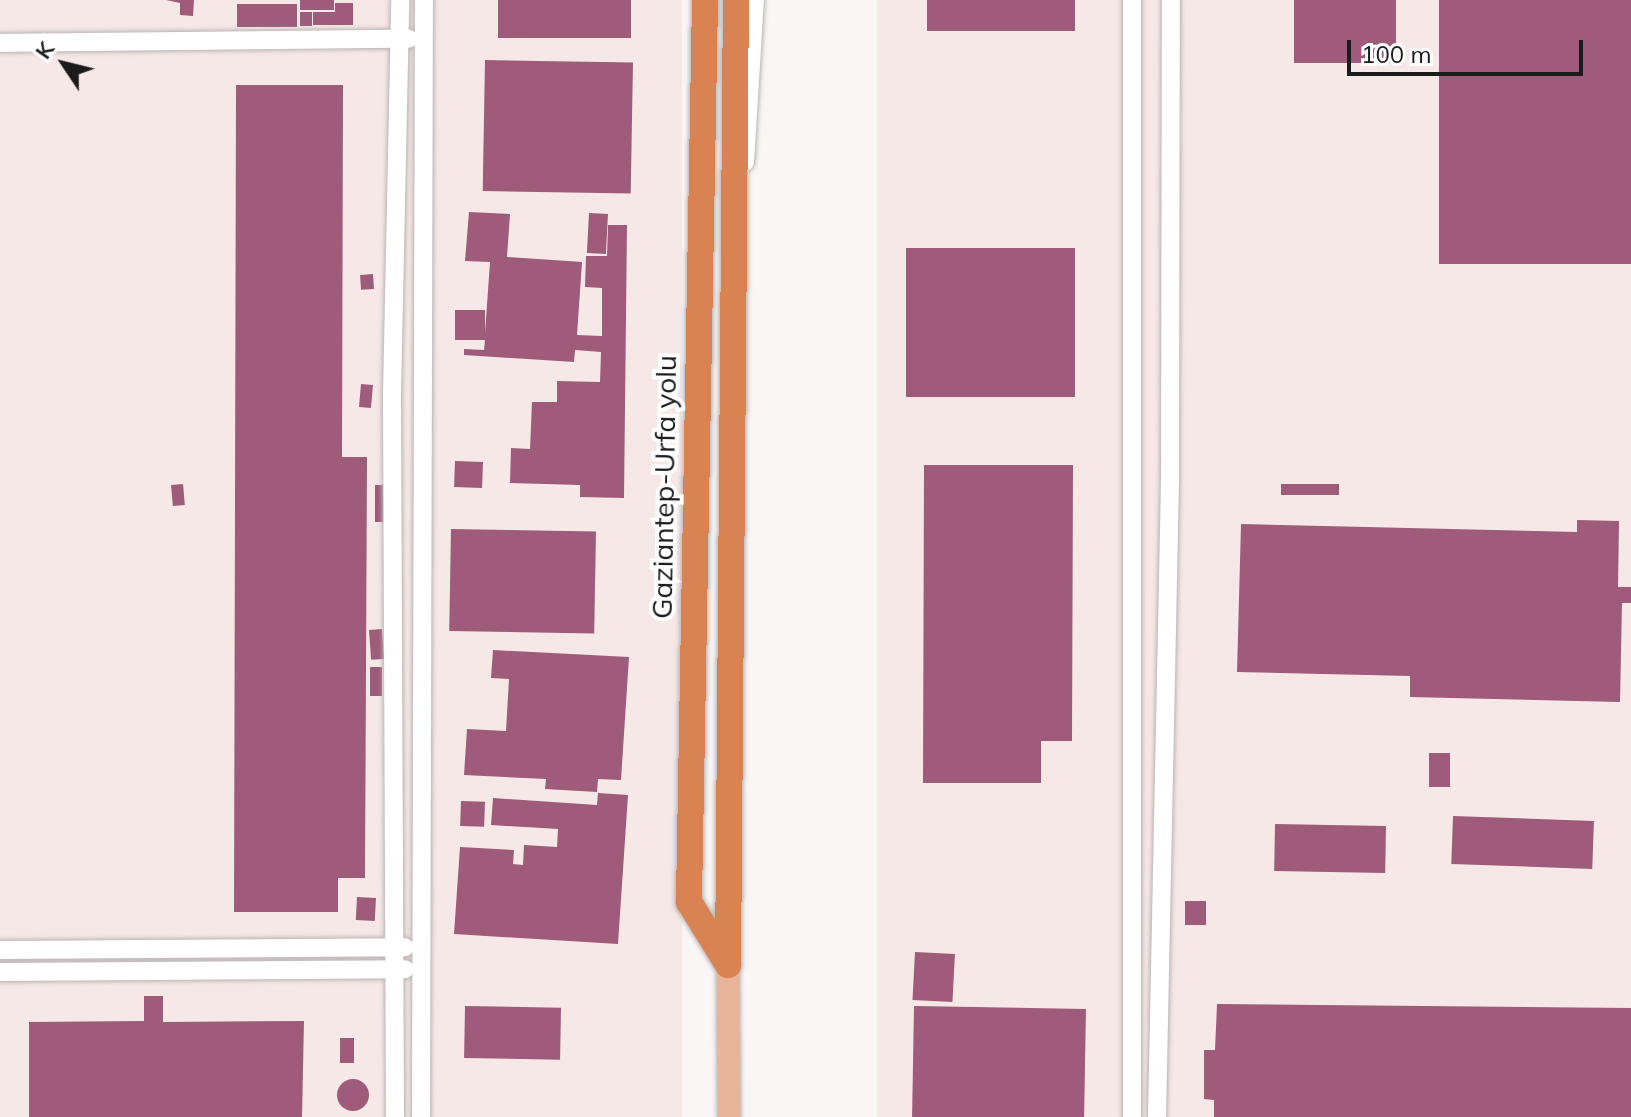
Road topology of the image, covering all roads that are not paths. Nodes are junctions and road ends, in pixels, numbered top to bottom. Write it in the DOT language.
graph roads {
  1 [pos="400,0"];
  2 [pos="424,0"];
  3 [pos="696,0"];
  4 [pos="705,0"];
  5 [pos="736,0"];
  6 [pos="755,0"];
  7 [pos="1132,0"];
  8 [pos="1171,0"];
  9 [pos="399,38"];
  10 [pos="423,39"];
  11 [pos="0,43"];
  12 [pos="703,67"];
  13 [pos="734,269"];
  14 [pos="419,945"];
  15 [pos="395,947"];
  16 [pos="0,950"];
  17 [pos="728,965"];
  18 [pos="420,968"];
  19 [pos="395,969"];
  20 [pos="0,972"];
  21 [pos="395,1117"];
  22 [pos="421,1117"];
  23 [pos="729,1117"];
  24 [pos="1132,1117"];
  25 [pos="1157,1117"];
  1 -- 9 [label="street"];
  2 -- 10 [label="street"];
  3 -- 12 [label="street"];
  4 -- 12 [label="highway, Gaziantep-Urfa yolu"];
  5 -- 13 [label="highway"];
  6 -- 13 [label="street"];
  7 -- 24 [label="street"];
  8 -- 25 [label="street"];
  9 -- 10 [label="street"];
  9 -- 11 [label="street"];
  9 -- 15 [label="street"];
  10 -- 14 [label="street"];
  12 -- 17 [label="highway, Gaziantep-Urfa yolu"];
  13 -- 17 [label="highway"];
  14 -- 15 [label="street"];
  14 -- 18 [label="street"];
  15 -- 16 [label="street"];
  15 -- 19 [label="street"];
  17 -- 23 [label="main road"];
  18 -- 19 [label="street"];
  18 -- 22 [label="street"];
  19 -- 20 [label="street"];
  19 -- 21 [label="street"];
}
